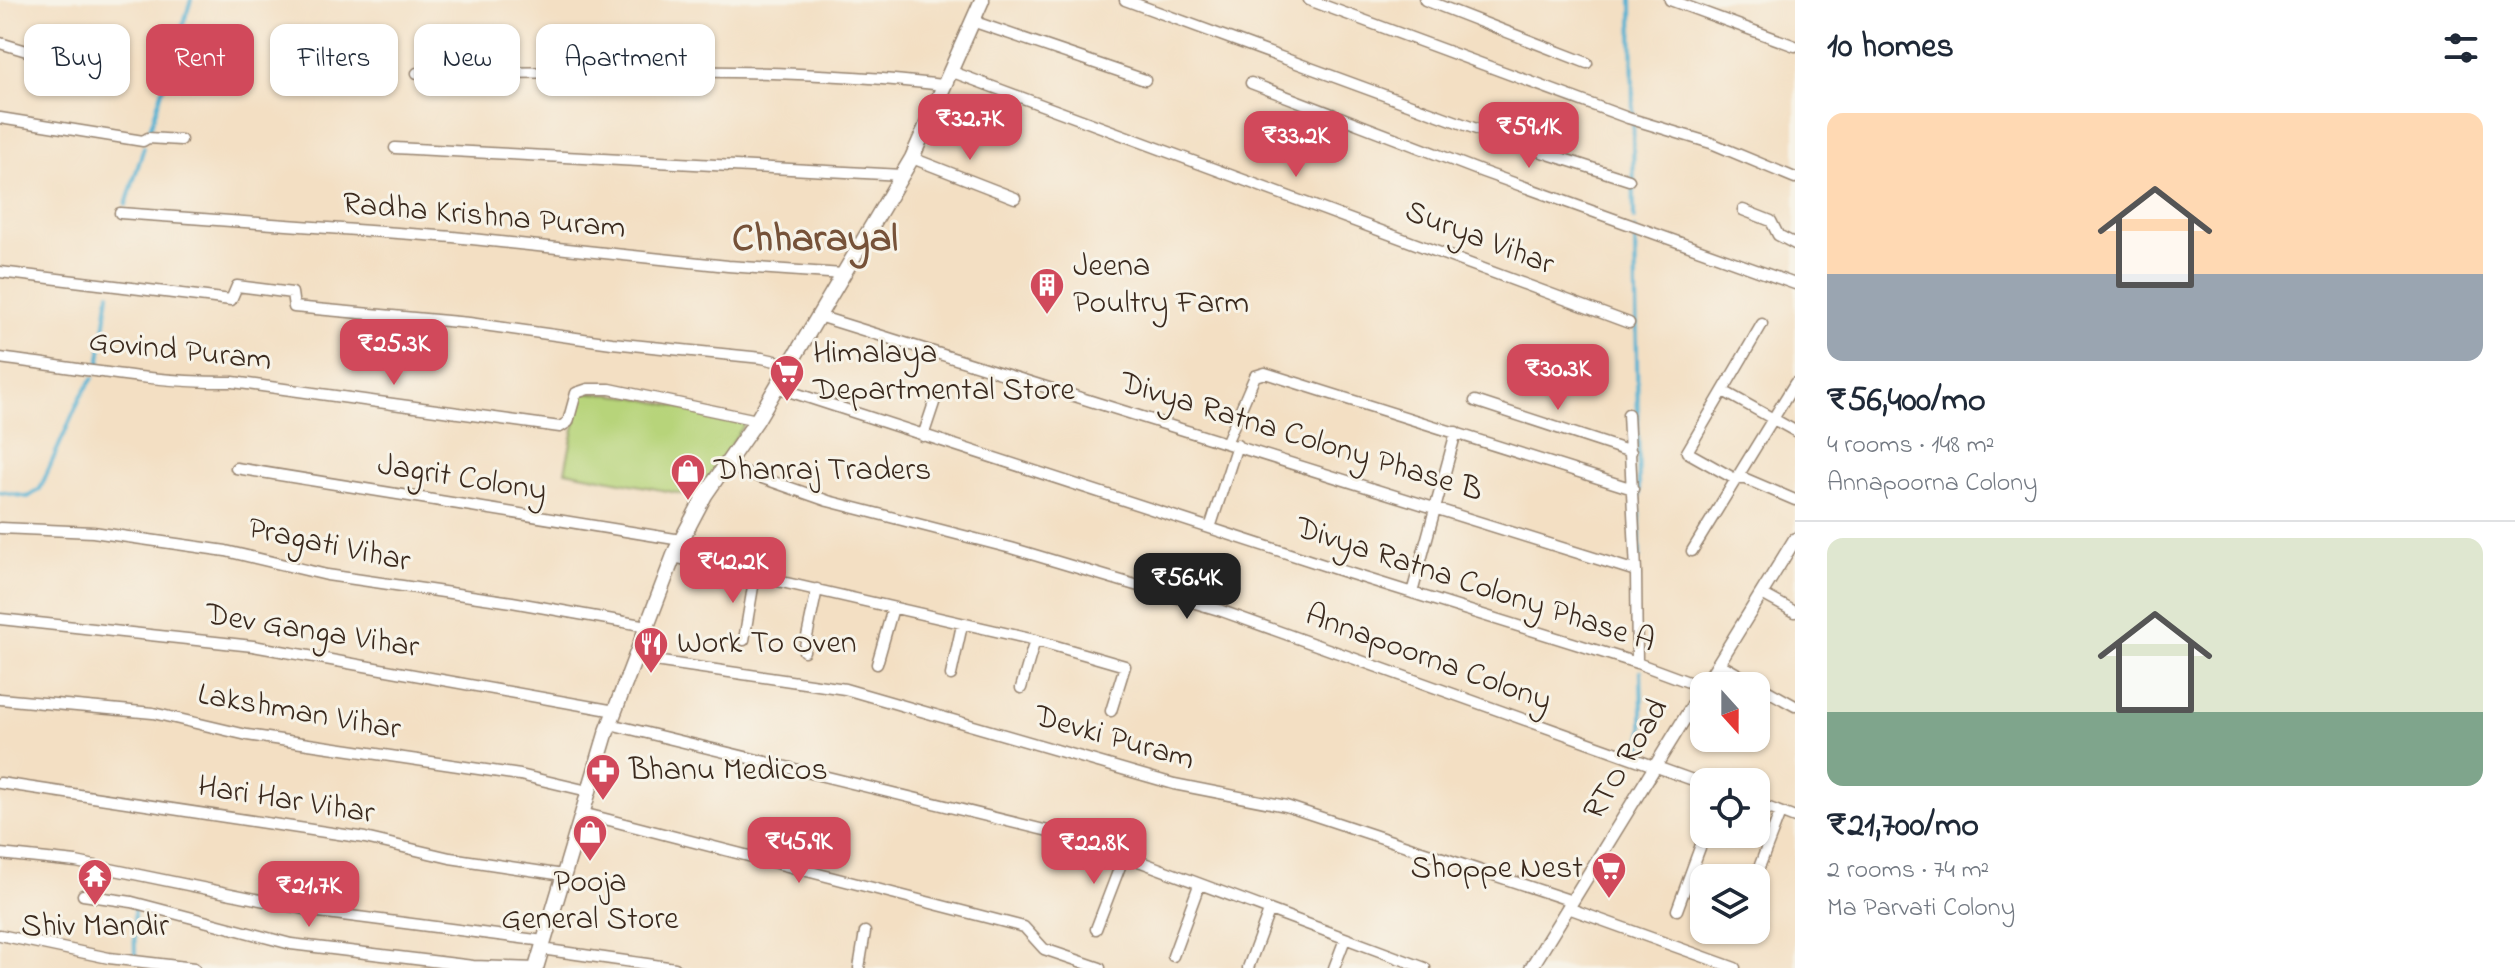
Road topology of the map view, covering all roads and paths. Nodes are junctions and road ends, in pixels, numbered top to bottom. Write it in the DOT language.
graph roads {
  1 [pos="980,0"];
  2 [pos="1125,0"];
  3 [pos="1309,0"];
  4 [pos="1425,0"];
  5 [pos="1670,0"];
  6 [pos="972,21"];
  7 [pos="0,43"];
  8 [pos="1795,46"];
  9 [pos="24,50"];
  10 [pos="1587,63"];
  11 [pos="950,71"];
  12 [pos="520,73"];
  13 [pos="1145,80"];
  14 [pos="1251,83"];
  15 [pos="943,85"];
  16 [pos="0,118"];
  17 [pos="181,140"];
  18 [pos="395,148"];
  19 [pos="912,158"];
  20 [pos="902,175"];
  21 [pos="1795,178"];
  22 [pos="1629,180"];
  23 [pos="1015,198"];
  24 [pos="1743,210"];
  25 [pos="120,213"];
  26 [pos="1795,244"];
  27 [pos="0,272"];
  28 [pos="843,274"];
  29 [pos="1795,284"];
  30 [pos="818,316"];
  31 [pos="1629,323"];
  32 [pos="1762,324"];
  33 [pos="0,358"];
  34 [pos="789,364"];
  35 [pos="1795,383"];
  36 [pos="776,387"];
  37 [pos="1725,392"];
  38 [pos="936,397"];
  39 [pos="1475,401"];
  40 [pos="1628,414"];
  41 [pos="757,420"];
  42 [pos="1772,420"];
  43 [pos="1795,431"];
  44 [pos="1456,432"];
  45 [pos="923,436"];
  46 [pos="1232,443"];
  47 [pos="1631,452"];
  48 [pos="725,465"];
  49 [pos="236,468"];
  50 [pos="1735,479"];
  51 [pos="1633,489"];
  52 [pos="1795,500"];
  53 [pos="1435,506"];
  54 [pos="0,528"];
  55 [pos="1210,528"];
  56 [pos="1795,539"];
  57 [pos="681,540"];
  58 [pos="1692,551"];
  59 [pos="673,557"];
  60 [pos="1636,571"];
  61 [pos="755,575"];
  62 [pos="817,589"];
  63 [pos="1412,593"];
  64 [pos="1762,594"];
  65 [pos="893,608"];
  66 [pos="1795,612"];
  67 [pos="0,619"];
  68 [pos="962,625"];
  69 [pos="647,626"];
  70 [pos="744,640"];
  71 [pos="1035,640"];
  72 [pos="804,651"];
  73 [pos="634,658"];
  74 [pos="1637,663"];
  75 [pos="1718,663"];
  76 [pos="877,664"];
  77 [pos="1712,672"];
  78 [pos="951,675"];
  79 [pos="1690,683"];
  80 [pos="1021,688"];
  81 [pos="0,699"];
  82 [pos="1690,706"];
  83 [pos="1795,706"];
  84 [pos="1111,711"];
  85 [pos="612,718"];
  86 [pos="1654,765"];
  87 [pos="1690,779"];
  88 [pos="0,783"];
  89 [pos="588,791"];
  90 [pos="1770,809"];
  91 [pos="582,813"];
  92 [pos="1780,813"];
  93 [pos="1795,818"];
  94 [pos="1700,848"];
  95 [pos="0,854"];
  96 [pos="1124,856"];
  97 [pos="1760,864"];
  98 [pos="563,875"];
  99 [pos="1199,885"];
  100 [pos="83,895"];
  101 [pos="1570,905"];
  102 [pos="1677,910"];
  103 [pos="1269,911"];
  104 [pos="1096,929"];
  105 [pos="865,932"];
  106 [pos="0,935"];
  107 [pos="1345,939"];
  108 [pos="542,945"];
  109 [pos="1173,956"];
  110 [pos="194,968"];
  111 [pos="536,968"];
  112 [pos="675,968"];
  113 [pos="859,968"];
  114 [pos="1100,968"];
  115 [pos="1248,968"];
  116 [pos="1334,968"];
  117 [pos="1425,968"];
  118 [pos="1531,968"];
  119 [pos="1735,968"];
  1 -- 6 [label="main road"];
  2 -- 22 [label="street"];
  3 -- 21 [label="street"];
  4 -- 10 [label="street"];
  5 -- 8 [label="street"];
  6 -- 11 [label="main road"];
  6 -- 13 [label="street"];
  7 -- 9 [label="street"];
  11 -- 15 [label="main road"];
  11 -- 31 [label="street, Surya Vihar"];
  12 -- 15 [label="street"];
  14 -- 29 [label="street"];
  15 -- 19 [label="main road"];
  16 -- 17 [label="street"];
  18 -- 20 [label="street"];
  19 -- 20 [label="main road"];
  19 -- 23 [label="street"];
  20 -- 28 [label="main road"];
  24 -- 26 [label="street"];
  25 -- 28 [label="street, Radha Krishna Puram"];
  27 -- 34 [label="street"];
  28 -- 30 [label="main road"];
  30 -- 34 [label="main road"];
  30 -- 46 [label="street, Divya Ratna Colony Phase B"];
  32 -- 37 [label="street"];
  33 -- 41 [label="street, Govind Puram"];
  34 -- 36 [label="main road"];
  35 -- 42 [label="street"];
  36 -- 41 [label="main road"];
  36 -- 45 [label="street, Divya Ratna Colony Phase A"];
  37 -- 42 [label="street"];
  37 -- 50 [label="street"];
  38 -- 45 [label="street"];
  39 -- 47 [label="street"];
  40 -- 47 [label="street"];
  41 -- 48 [label="main road"];
  42 -- 43 [label="street"];
  42 -- 50 [label="street"];
  44 -- 46 [label="street"];
  44 -- 51 [label="street"];
  44 -- 53 [label="street"];
  45 -- 55 [label="street, Divya Ratna Colony Phase A"];
  46 -- 53 [label="street, Divya Ratna Colony Phase B"];
  46 -- 55 [label="street"];
  47 -- 51 [label="street"];
  48 -- 57 [label="main road"];
  48 -- 86 [label="street, Annapoorna Colony"];
  49 -- 57 [label="street, Jagrit Colony"];
  50 -- 52 [label="street"];
  50 -- 58 [label="street"];
  51 -- 60 [label="street"];
  53 -- 60 [label="street, Divya Ratna Colony Phase B"];
  53 -- 63 [label="street"];
  54 -- 69 [label="street, Pragati Vihar"];
  55 -- 63 [label="street, Divya Ratna Colony Phase A"];
  56 -- 64 [label="street, RTO Road"];
  57 -- 59 [label="main road"];
  59 -- 61 [label="street"];
  59 -- 69 [label="main road"];
  60 -- 74 [label="street"];
  61 -- 62 [label="street"];
  61 -- 70 [label="street"];
  62 -- 65 [label="street"];
  62 -- 72 [label="street"];
  63 -- 74 [label="street, Divya Ratna Colony Phase A"];
  64 -- 66 [label="street"];
  64 -- 75 [label="street, RTO Road"];
  65 -- 68 [label="street"];
  65 -- 76 [label="street"];
  67 -- 85 [label="street, Dev Ganga Vihar"];
  68 -- 71 [label="street"];
  68 -- 78 [label="street"];
  69 -- 73 [label="main road"];
  71 -- 80 [label="street"];
  71 -- 84 [label="street"];
  73 -- 85 [label="main road"];
  73 -- 101 [label="street, Devki Puram"];
  74 -- 79 [label="street, Divya Ratna Colony Phase A"];
  75 -- 77 [label="street, RTO Road"];
  75 -- 83 [label="street"];
  81 -- 89 [label="street, Lakshman Vihar"];
  82 -- 86 [label="street, RTO Road"];
  85 -- 89 [label="main road"];
  85 -- 96 [label="street, Dev Ganga Vihar"];
  86 -- 87 [label="street, Annapoorna Colony"];
  86 -- 101 [label="street, RTO Road"];
  88 -- 98 [label="street, Hari Har Vihar"];
  89 -- 91 [label="main road"];
  90 -- 92 [label="street"];
  91 -- 98 [label="main road"];
  91 -- 114 [label="street"];
  92 -- 93 [label="street"];
  92 -- 97 [label="street"];
  94 -- 102 [label="street"];
  95 -- 108 [label="street"];
  96 -- 99 [label="street, Dev Ganga Vihar"];
  96 -- 104 [label="street"];
  98 -- 108 [label="main road"];
  99 -- 103 [label="street, Dev Ganga Vihar"];
  99 -- 109 [label="street"];
  100 -- 111 [label="street"];
  101 -- 118 [label="street, RTO Road"];
  101 -- 119 [label="street, Devki Puram"];
  103 -- 107 [label="street, Dev Ganga Vihar"];
  103 -- 115 [label="street"];
  105 -- 113 [label="street"];
  106 -- 110 [label="street"];
  107 -- 116 [label="street"];
  107 -- 117 [label="street, Dev Ganga Vihar"];
  108 -- 111 [label="main road"];
  108 -- 112 [label="street"];
}
